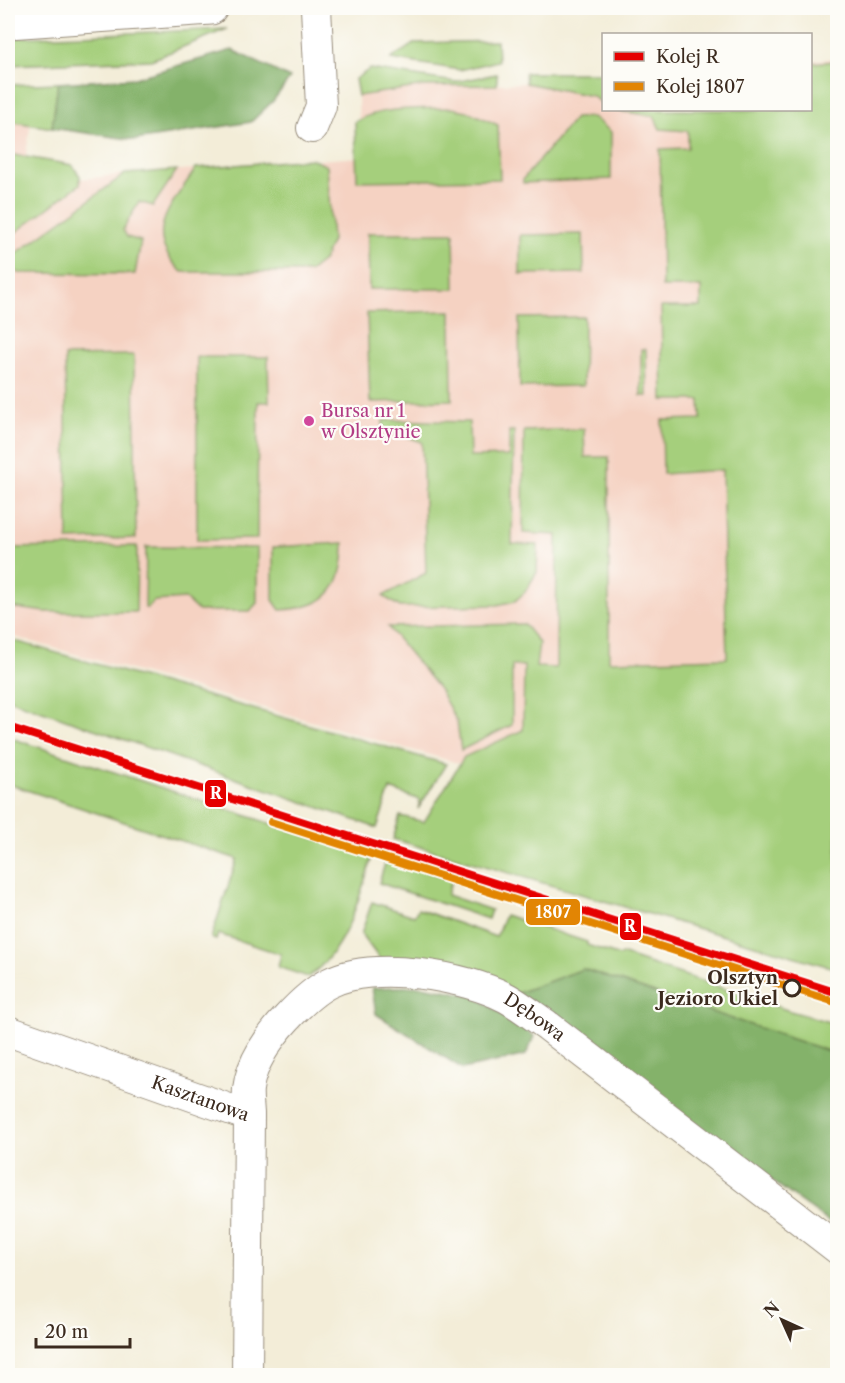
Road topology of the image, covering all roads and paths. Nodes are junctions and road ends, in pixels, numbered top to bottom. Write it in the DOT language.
graph roads {
  1 [pos="211,8"];
  2 [pos="316,8"];
  3 [pos="8,22"];
  4 [pos="312,128"];
  5 [pos="8,1031"];
  6 [pos="249,1116"];
  7 [pos="837,1249"];
  8 [pos="247,1376"];
  1 -- 3 [label="main road"];
  2 -- 4 [label="street"];
  5 -- 6 [label="street, Kasztanowa"];
  6 -- 7 [label="street, Dębowa"];
  6 -- 8 [label="street, Kasztanowa"];
}
